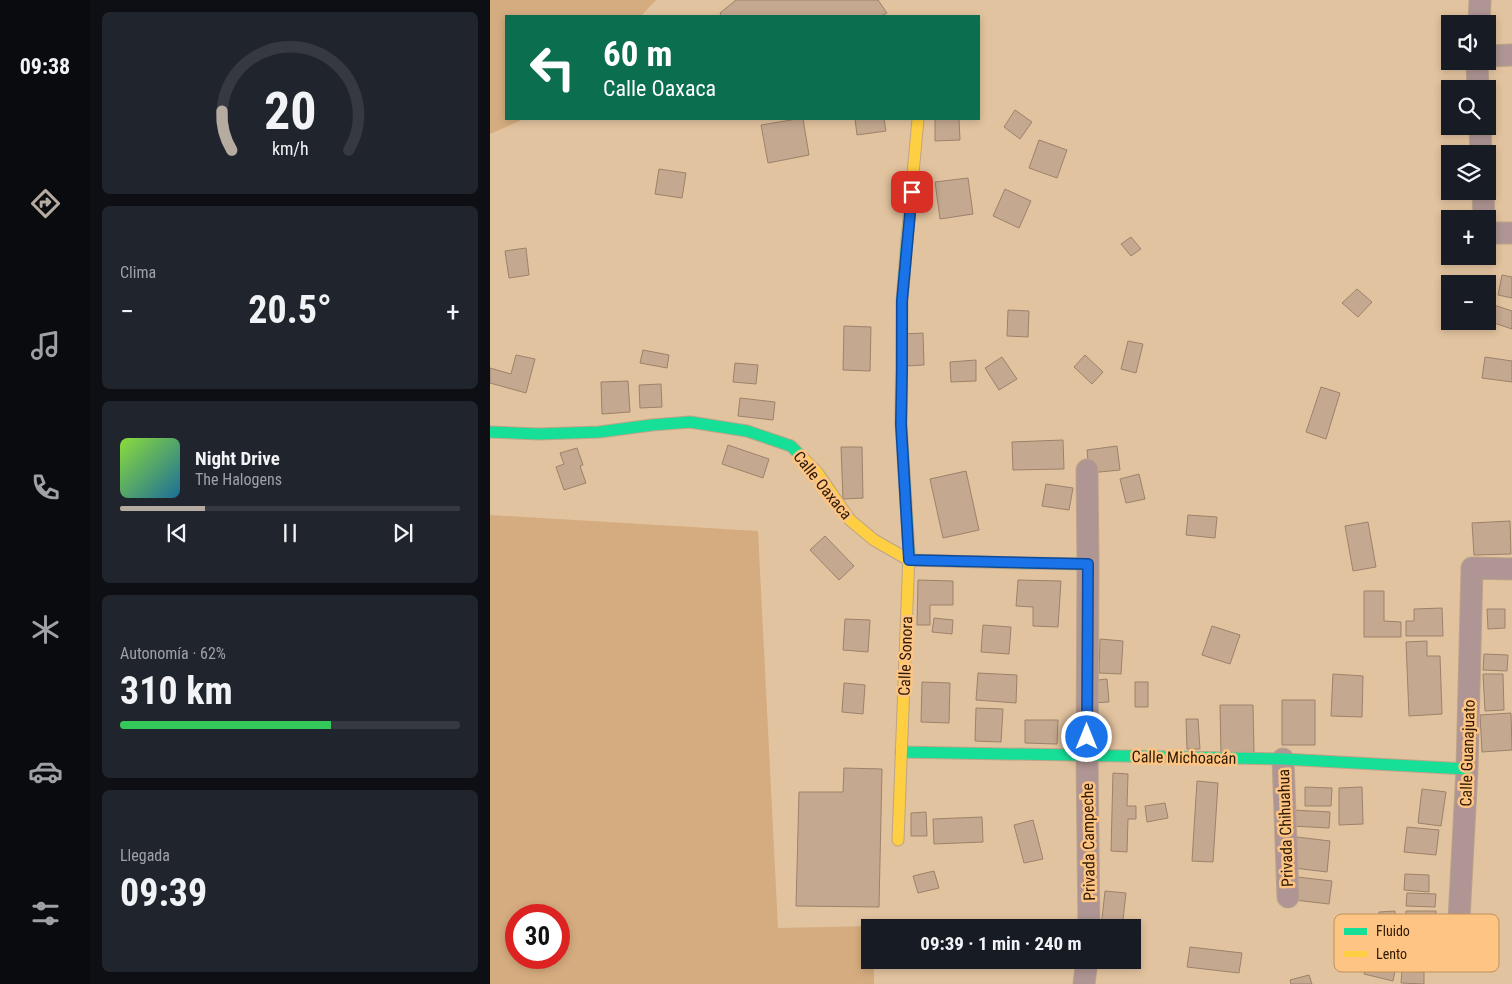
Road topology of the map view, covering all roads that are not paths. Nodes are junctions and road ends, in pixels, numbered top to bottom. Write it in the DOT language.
graph roads {
  1 [pos="1480,0"];
  2 [pos="1479,15"];
  3 [pos="1512,55"];
  4 [pos="1496,56"];
  5 [pos="918,120"];
  6 [pos="1496,233"];
  7 [pos="1512,233"];
  8 [pos="490,432"];
  9 [pos="1087,470"];
  10 [pos="909,560"];
  11 [pos="1088,564"];
  12 [pos="1512,570"];
  13 [pos="901,752"];
  14 [pos="1087,756"];
  15 [pos="1283,759"];
  16 [pos="1467,770"];
  17 [pos="898,840"];
  18 [pos="1288,897"];
  19 [pos="1459,914"];
  20 [pos="1089,919"];
  21 [pos="1086,969"];
  22 [pos="1084,984"];
  1 -- 2 [label="street"];
  3 -- 4 [label="street"];
  5 -- 10 [label="street, Calle Sonora"];
  6 -- 7 [label="street"];
  8 -- 10 [label="street, Calle Oaxaca"];
  9 -- 11 [label="street, Privada Campeche"];
  10 -- 11 [label="street, Calle Oaxaca"];
  10 -- 13 [label="street, Calle Sonora"];
  11 -- 14 [label="street, Privada Campeche"];
  12 -- 16 [label="street, Calle Guanajuato"];
  13 -- 14 [label="street, Calle Michoacán"];
  13 -- 17 [label="street, Calle Sonora"];
  14 -- 15 [label="street, Calle Michoacán"];
  14 -- 20 [label="street, Privada Campeche"];
  15 -- 16 [label="street, Calle Michoacán"];
  15 -- 18 [label="street, Privada Chihuahua"];
  16 -- 19 [label="street, Calle Guanajuato"];
  21 -- 22 [label="street"];
}
